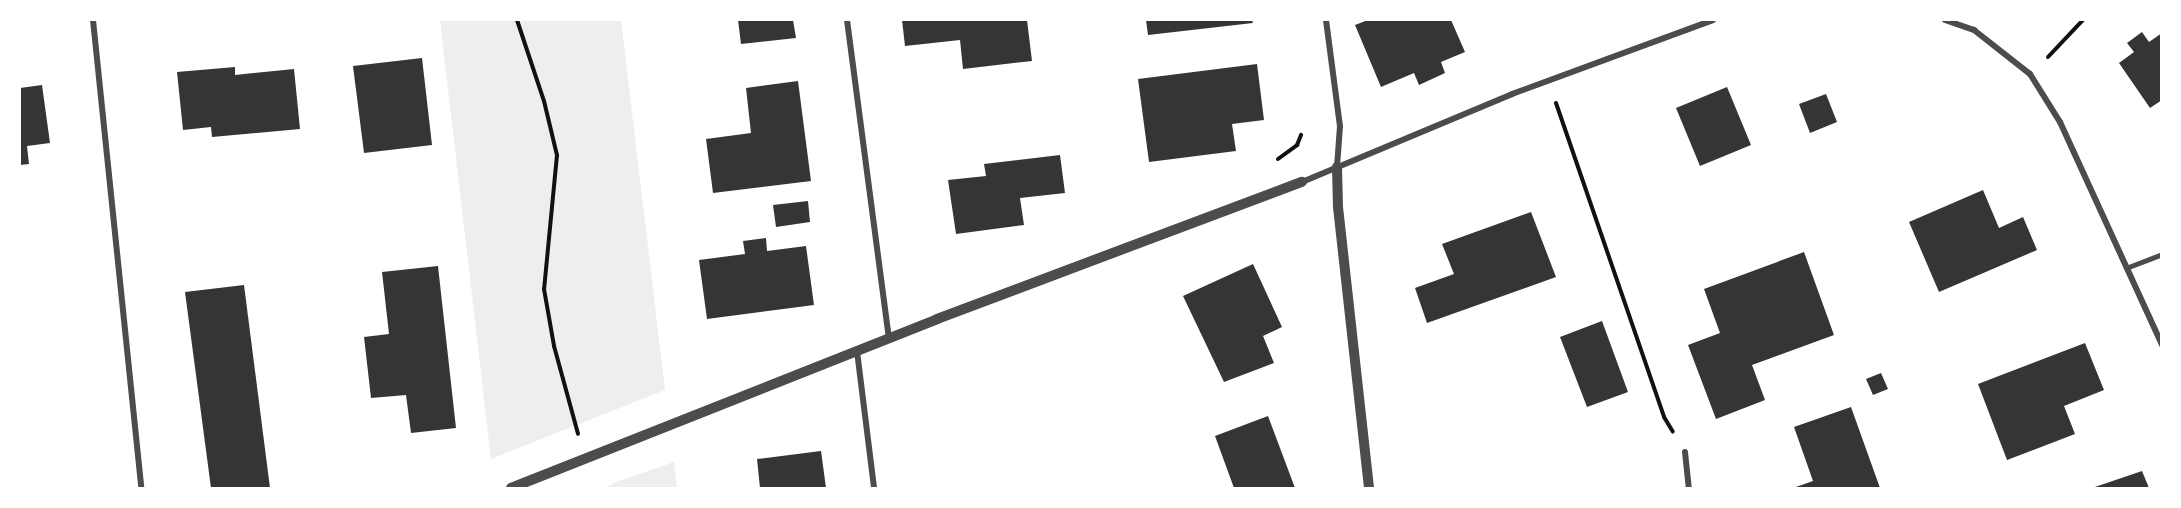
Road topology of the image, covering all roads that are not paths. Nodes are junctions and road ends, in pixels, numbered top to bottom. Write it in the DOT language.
graph roads {
  1 [pos="93,20"];
  2 [pos="847,20"];
  3 [pos="1326,20"];
  4 [pos="1713,20"];
  5 [pos="1946,20"];
  6 [pos="1337,167"];
  7 [pos="1302,182"];
  8 [pos="2162,254"];
  9 [pos="2126,268"];
  10 [pos="889,338"];
  11 [pos="2162,345"];
  12 [pos="857,351"];
  13 [pos="1685,452"];
  14 [pos="141,489"];
  15 [pos="511,489"];
  16 [pos="874,489"];
  17 [pos="1369,489"];
  18 [pos="1689,489"];
  1 -- 14 [label="street"];
  2 -- 10 [label="street"];
  3 -- 6 [label="street"];
  4 -- 6 [label="street"];
  5 -- 9 [label="street"];
  6 -- 7 [label="street"];
  6 -- 17 [label="street"];
  7 -- 10 [label="street"];
  8 -- 9 [label="lane"];
  9 -- 11 [label="street"];
  10 -- 12 [label="street"];
  12 -- 15 [label="street"];
  12 -- 16 [label="street"];
  13 -- 18 [label="street"];
}
